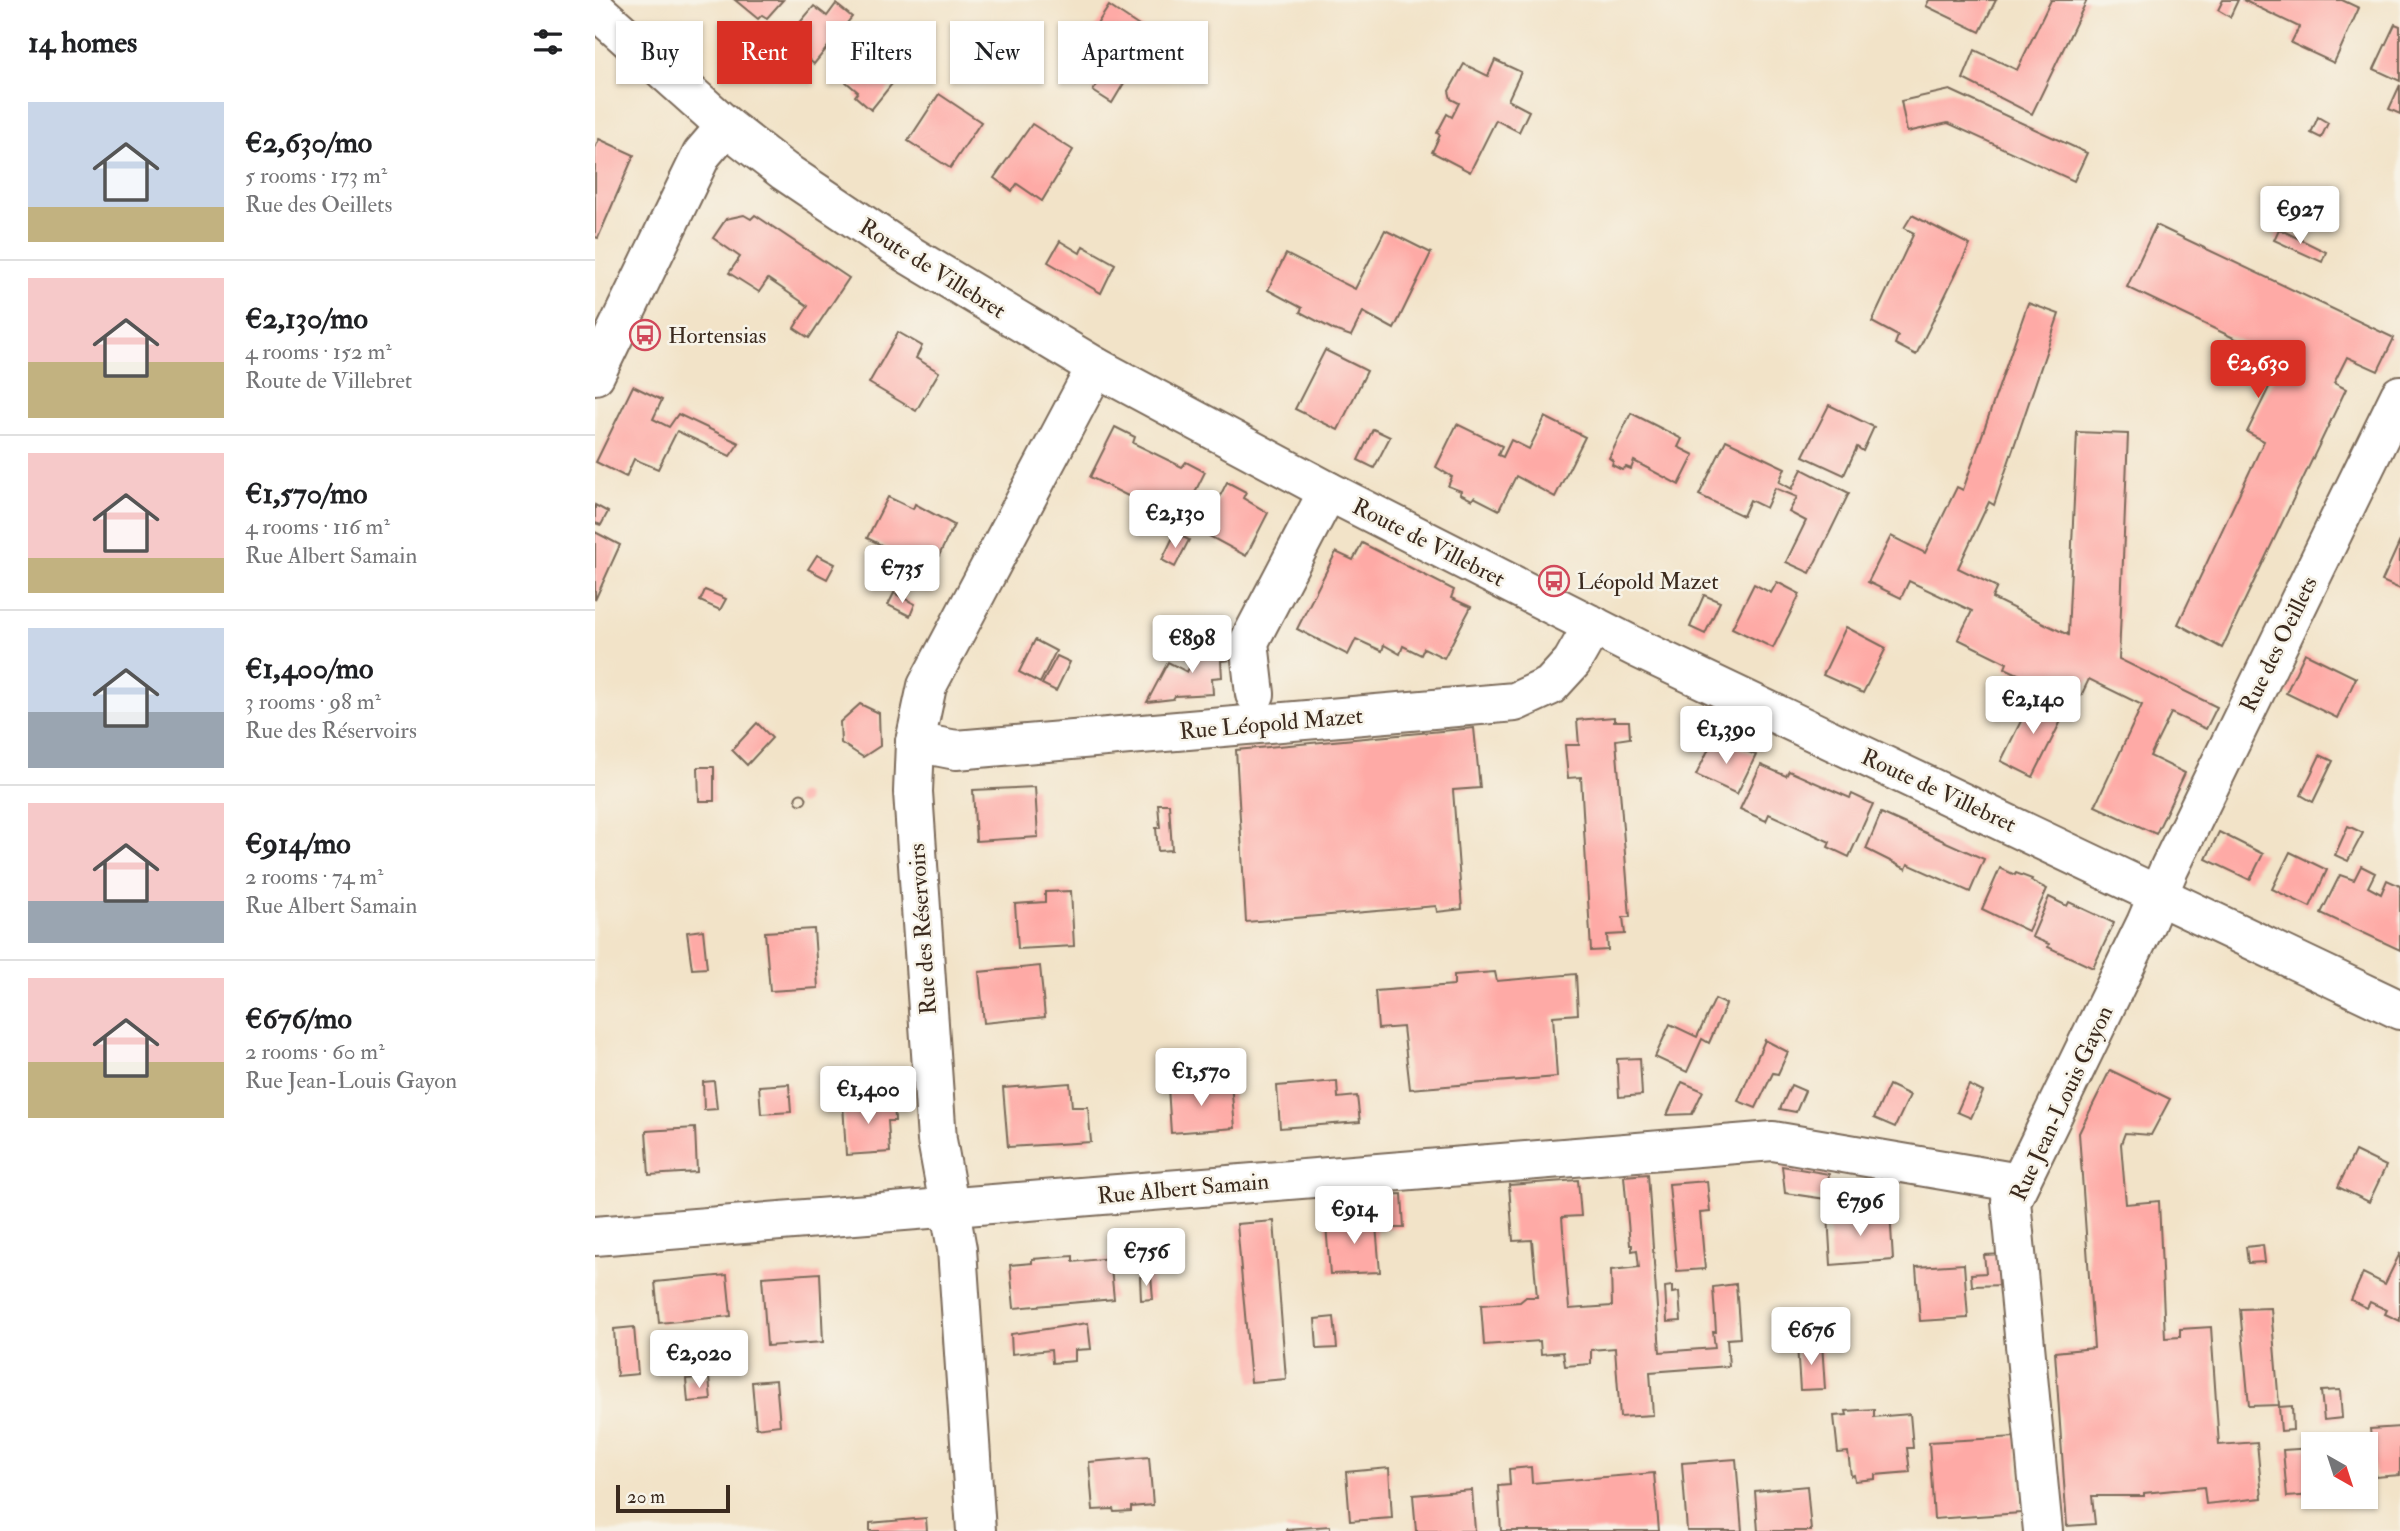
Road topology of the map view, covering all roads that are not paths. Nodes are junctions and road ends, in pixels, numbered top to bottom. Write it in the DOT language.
graph roads {
  1 [pos="595,9"];
  2 [pos="726,126"];
  3 [pos="1096,367"];
  4 [pos="595,375"];
  5 [pos="2400,395"];
  6 [pos="1328,491"];
  7 [pos="1593,625"];
  8 [pos="1255,694"];
  9 [pos="915,742"];
  10 [pos="2158,894"];
  11 [pos="2400,1010"];
  12 [pos="2019,1183"];
  13 [pos="949,1206"];
  14 [pos="595,1236"];
  15 [pos="976,1531"];
  16 [pos="2043,1531"];
  1 -- 2 [label="street, Route de Villebret"];
  2 -- 3 [label="street, Route de Villebret"];
  2 -- 4 [label="street"];
  3 -- 6 [label="street, Route de Villebret"];
  3 -- 9 [label="street, Rue des Réservoirs"];
  5 -- 10 [label="street, Rue des Oeillets"];
  6 -- 7 [label="street, Route de Villebret"];
  6 -- 8 [label="street"];
  7 -- 9 [label="street, Rue Léopold Mazet"];
  7 -- 10 [label="street, Route de Villebret"];
  9 -- 13 [label="street, Rue des Réservoirs"];
  10 -- 11 [label="street, Route de Villebret"];
  10 -- 12 [label="street, Rue Jean-Louis Gayon"];
  12 -- 13 [label="street, Rue Albert Samain"];
  12 -- 16 [label="street, Rue Jean-Louis Gayon"];
  13 -- 14 [label="street, Rue Albert Samain"];
  13 -- 15 [label="street, Rue des Réservoirs"];
}
